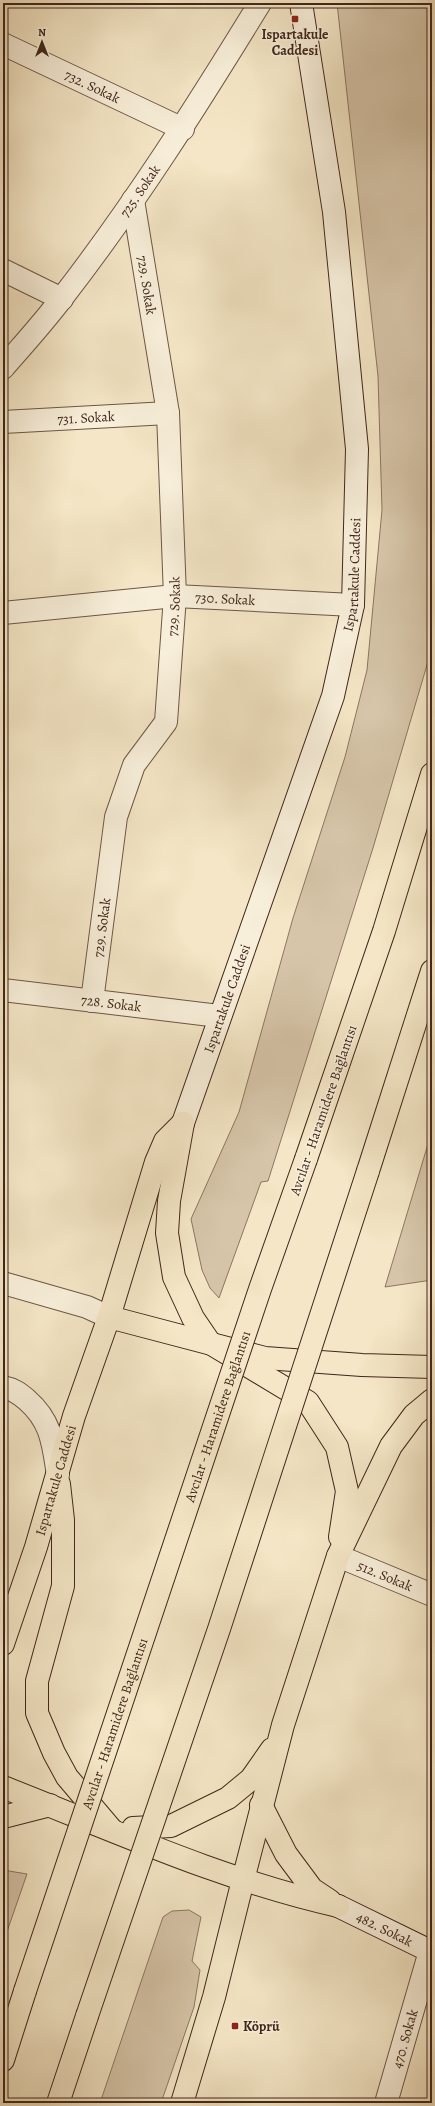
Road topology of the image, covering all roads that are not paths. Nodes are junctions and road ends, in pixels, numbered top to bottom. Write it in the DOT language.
graph roads {
  1 [pos="260,3"];
  2 [pos="301,3"];
  3 [pos="3,44"];
  4 [pos="183,129"];
  5 [pos="133,200"];
  6 [pos="3,270"];
  7 [pos="62,299"];
  8 [pos="3,368"];
  9 [pos="168,413"];
  10 [pos="3,422"];
  11 [pos="175,596"];
  12 [pos="353,605"];
  13 [pos="3,613"];
  14 [pos="432,774"];
  15 [pos="432,971"];
  16 [pos="3,990"];
  17 [pos="92,1001"];
  18 [pos="219,1016"];
  19 [pos="183,1123"];
  20 [pos="3,1283"];
  21 [pos="109,1317"];
  22 [pos="210,1343"];
  23 [pos="432,1367"];
  24 [pos="3,1387"];
  25 [pos="432,1400"];
  26 [pos="58,1475"];
  27 [pos="338,1556"];
  28 [pos="432,1595"];
  29 [pos="3,1644"];
  30 [pos="283,1725"];
  31 [pos="3,1787"];
  32 [pos="50,1805"];
  33 [pos="261,1805"];
  34 [pos="3,1817"];
  35 [pos="112,1830"];
  36 [pos="243,1880"];
  37 [pos="338,1906"];
  38 [pos="431,1951"];
  39 [pos="3,2060"];
  40 [pos="58,2103"];
  41 [pos="182,2103"];
  42 [pos="386,2103"];
  1 -- 4 [label="street, 725. Sokak"];
  2 -- 12 [label="street, Ispartakule Caddesi"];
  3 -- 4 [label="street, 732. Sokak"];
  4 -- 5 [label="street, 725. Sokak"];
  5 -- 7 [label="street, 725. Sokak"];
  5 -- 9 [label="street, 729. Sokak"];
  6 -- 7 [label="street"];
  7 -- 8 [label="street, 725. Sokak"];
  9 -- 10 [label="street, 731. Sokak"];
  9 -- 11 [label="street, 729. Sokak"];
  11 -- 12 [label="street, 730. Sokak"];
  11 -- 13 [label="street, 730. Sokak"];
  11 -- 17 [label="street, 729. Sokak"];
  12 -- 18 [label="street, Ispartakule Caddesi"];
  14 -- 39 [label="main road, Avcılar - Haramidere Bağlantısı, bridge"];
  15 -- 40 [label="main road, bridge"];
  16 -- 17 [label="street, 728. Sokak"];
  17 -- 18 [label="street, 728. Sokak"];
  18 -- 19 [label="street, Ispartakule Caddesi"];
  19 -- 21 [label="main road, Ispartakule Caddesi"];
  19 -- 22 [label="main road"];
  20 -- 21 [label="street"];
  21 -- 22 [label="main road"];
  21 -- 26 [label="main road, Ispartakule Caddesi"];
  22 -- 23 [label="main road"];
  22 -- 27 [label="main road"];
  24 -- 26 [label="street"];
  25 -- 27 [label="main road"];
  26 -- 29 [label="main road, Ispartakule Caddesi"];
  26 -- 35 [label="main road"];
  27 -- 28 [label="street, 512. Sokak"];
  27 -- 30 [label="main road"];
  30 -- 33 [label="main road"];
  30 -- 35 [label="main road"];
  31 -- 32 [label="main road"];
  32 -- 34 [label="main road"];
  32 -- 35 [label="main road"];
  33 -- 36 [label="main road"];
  33 -- 37 [label="main road"];
  35 -- 36 [label="main road"];
  36 -- 37 [label="main road"];
  36 -- 41 [label="main road"];
  37 -- 38 [label="street, 482. Sokak"];
  38 -- 42 [label="street, 470. Sokak"];
}
